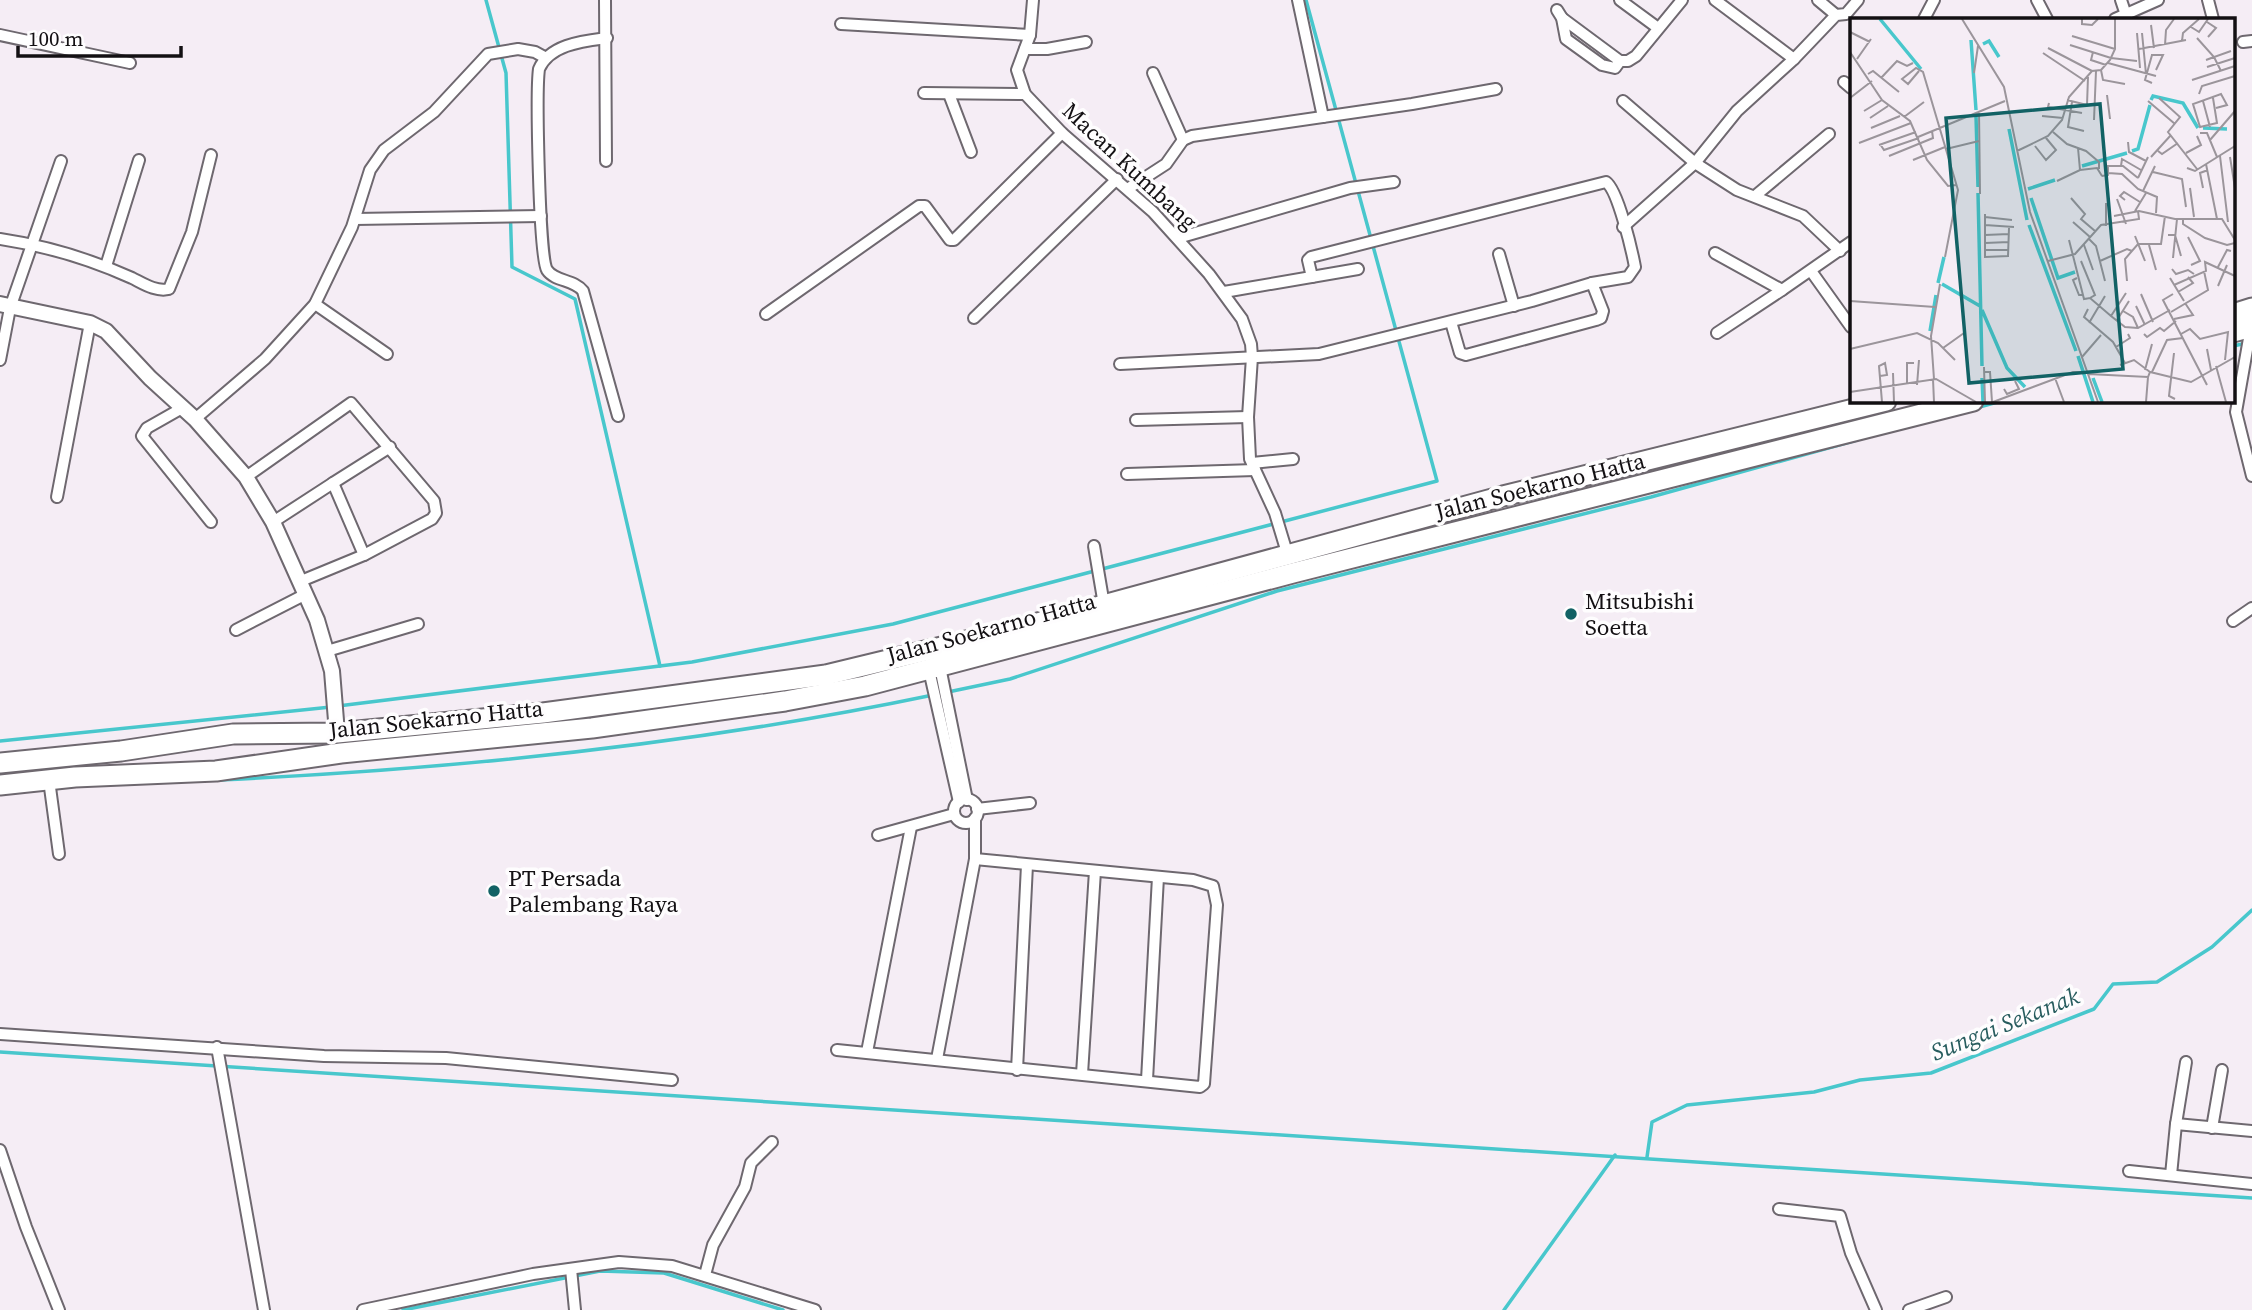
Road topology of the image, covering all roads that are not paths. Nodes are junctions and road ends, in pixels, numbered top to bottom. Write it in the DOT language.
graph roads {
  1 [pos="605,0"];
  2 [pos="1033,0"];
  3 [pos="1298,0"];
  4 [pos="1620,0"];
  5 [pos="1682,0"];
  6 [pos="1715,0"];
  7 [pos="1818,0"];
  8 [pos="1858,0"];
  9 [pos="1934,0"];
  10 [pos="2037,0"];
  11 [pos="2120,0"];
  12 [pos="2158,0"];
  13 [pos="2208,0"];
  14 [pos="1559,14"];
  15 [pos="1836,15"];
  16 [pos="2121,17"];
  17 [pos="1925,18"];
  18 [pos="2046,18"];
  19 [pos="2213,18"];
  20 [pos="841,24"];
  21 [pos="1658,28"];
  22 [pos="0,35"];
  23 [pos="1030,35"];
  24 [pos="607,38"];
  25 [pos="1086,42"];
  26 [pos="1025,49"];
  27 [pos="546,58"];
  28 [pos="1794,59"];
  29 [pos="130,63"];
  30 [pos="1153,73"];
  31 [pos="1496,89"];
  32 [pos="924,93"];
  33 [pos="1025,93"];
  34 [pos="949,94"];
  35 [pos="1623,101"];
  36 [pos="1331,116"];
  37 [pos="1062,133"];
  38 [pos="1829,134"];
  39 [pos="1183,140"];
  40 [pos="971,152"];
  41 [pos="211,155"];
  42 [pos="139,160"];
  43 [pos="606,161"];
  44 [pos="61,162"];
  45 [pos="1695,163"];
  46 [pos="1117,178"];
  47 [pos="1394,182"];
  48 [pos="1129,188"];
  49 [pos="1755,196"];
  50 [pos="541,216"];
  51 [pos="355,219"];
  52 [pos="1623,227"];
  53 [pos="1178,238"];
  54 [pos="0,239"];
  55 [pos="1850,243"];
  56 [pos="32,244"];
  57 [pos="1840,251"];
  58 [pos="1715,253"];
  59 [pos="1499,254"];
  60 [pos="106,266"];
  61 [pos="1358,269"];
  62 [pos="1811,271"];
  63 [pos="1311,277"];
  64 [pos="1592,283"];
  65 [pos="1782,290"];
  66 [pos="1224,292"];
  67 [pos="316,304"];
  68 [pos="5,306"];
  69 [pos="1514,306"];
  70 [pos="766,314"];
  71 [pos="2234,315"];
  72 [pos="974,318"];
  73 [pos="1451,322"];
  74 [pos="90,323"];
  75 [pos="1850,326"];
  76 [pos="2247,327"];
  77 [pos="1717,333"];
  78 [pos="387,354"];
  79 [pos="1252,357"];
  80 [pos="0,359"];
  81 [pos="1120,364"];
  82 [pos="2241,382"];
  83 [pos="1882,402"];
  84 [pos="1969,402"];
  85 [pos="184,407"];
  86 [pos="618,416"];
  87 [pos="1248,417"];
  88 [pos="195,419"];
  89 [pos="1136,420"];
  90 [pos="390,447"];
  91 [pos="1293,458"];
  92 [pos="1254,467"];
  93 [pos="1127,474"];
  94 [pos="2252,476"];
  95 [pos="246,477"];
  96 [pos="333,483"];
  97 [pos="57,497"];
  98 [pos="211,522"];
  99 [pos="273,522"];
  100 [pos="1094,546"];
  101 [pos="364,555"];
  102 [pos="1288,556"];
  103 [pos="304,587"];
  104 [pos="1104,606"];
  105 [pos="2252,608"];
  106 [pos="2233,621"];
  107 [pos="418,624"];
  108 [pos="236,630"];
  109 [pos="327,650"];
  110 [pos="937,675"];
  111 [pos="749,685"];
  112 [pos="753,705"];
  113 [pos="337,725"];
  114 [pos="0,763"];
  115 [pos="49,780"];
  116 [pos="0,785"];
  117 [pos="963,801"];
  118 [pos="1030,803"];
  119 [pos="954,814"];
  120 [pos="976,814"];
  121 [pos="911,827"];
  122 [pos="878,835"];
  123 [pos="60,854"];
  124 [pos="975,859"];
  125 [pos="1027,865"];
  126 [pos="1095,871"];
  127 [pos="1158,877"];
  128 [pos="0,1034"];
  129 [pos="837,1050"];
  130 [pos="218,1051"];
  131 [pos="867,1052"];
  132 [pos="937,1059"];
  133 [pos="2186,1062"];
  134 [pos="1017,1070"];
  135 [pos="2222,1070"];
  136 [pos="1082,1074"];
  137 [pos="672,1080"];
  138 [pos="1147,1080"];
  139 [pos="2176,1124"];
  140 [pos="2212,1128"];
  141 [pos="2252,1131"];
  142 [pos="772,1142"];
  143 [pos="0,1150"];
  144 [pos="2129,1171"];
  145 [pos="2171,1175"];
  146 [pos="2252,1184"];
  147 [pos="1779,1209"];
  148 [pos="572,1271"];
  149 [pos="705,1275"];
  150 [pos="1946,1297"];
  151 [pos="59,1310"];
  152 [pos="264,1310"];
  153 [pos="363,1310"];
  154 [pos="575,1310"];
  155 [pos="815,1310"];
  156 [pos="1875,1310"];
  157 [pos="1909,1310"];
  1 -- 24 [label="street"];
  2 -- 23 [label="street"];
  3 -- 36 [label="street"];
  4 -- 21 [label="street"];
  5 -- 21 [label="street"];
  6 -- 28 [label="street"];
  7 -- 15 [label="street"];
  8 -- 15 [label="street"];
  9 -- 17 [label="street"];
  10 -- 18 [label="street"];
  11 -- 16 [label="street"];
  12 -- 16 [label="street"];
  13 -- 19 [label="street"];
  14 -- 21 [label="street"];
  15 -- 28 [label="street"];
  20 -- 23 [label="street"];
  22 -- 29 [label="street"];
  23 -- 26 [label="street"];
  24 -- 27 [label="street"];
  24 -- 43 [label="street"];
  25 -- 26 [label="street"];
  26 -- 33 [label="street"];
  27 -- 50 [label="street"];
  27 -- 51 [label="street"];
  28 -- 45 [label="street"];
  30 -- 39 [label="street"];
  31 -- 36 [label="street"];
  32 -- 34 [label="street"];
  33 -- 34 [label="street"];
  33 -- 37 [label="street, Macan Kumbang"];
  34 -- 40 [label="street"];
  35 -- 45 [label="street"];
  36 -- 39 [label="street"];
  37 -- 46 [label="street, Macan Kumbang"];
  37 -- 70 [label="street"];
  38 -- 49 [label="street"];
  39 -- 48 [label="street"];
  41 -- 60 [label="street"];
  42 -- 60 [label="street"];
  44 -- 56 [label="street"];
  45 -- 49 [label="street"];
  45 -- 52 [label="street"];
  46 -- 48 [label="street, Macan Kumbang"];
  46 -- 72 [label="street"];
  47 -- 53 [label="street"];
  48 -- 53 [label="street, Macan Kumbang"];
  49 -- 57 [label="street"];
  50 -- 51 [label="street"];
  50 -- 86 [label="street"];
  51 -- 67 [label="street"];
  52 -- 63 [label="street"];
  52 -- 64 [label="street"];
  53 -- 66 [label="street, Macan Kumbang"];
  54 -- 56 [label="street"];
  55 -- 57 [label="street"];
  56 -- 60 [label="street"];
  56 -- 68 [label="street"];
  57 -- 62 [label="street"];
  58 -- 65 [label="street"];
  59 -- 69 [label="street"];
  61 -- 63 [label="street"];
  62 -- 65 [label="street"];
  62 -- 75 [label="street"];
  63 -- 66 [label="street"];
  64 -- 69 [label="street"];
  64 -- 73 [label="street"];
  65 -- 77 [label="street"];
  66 -- 79 [label="street, Macan Kumbang"];
  67 -- 78 [label="street"];
  67 -- 88 [label="street"];
  68 -- 74 [label="street"];
  68 -- 80 [label="street"];
  69 -- 73 [label="street"];
  71 -- 76 [label="highway"];
  73 -- 79 [label="street"];
  74 -- 85 [label="street"];
  74 -- 97 [label="street"];
  76 -- 82 [label="street"];
  79 -- 81 [label="street"];
  79 -- 87 [label="street, Macan Kumbang"];
  82 -- 94 [label="street"];
  83 -- 102 [label="highway, Jalan Soekarno Hatta"];
  84 -- 110 [label="highway, Jalan Soekarno Hatta"];
  85 -- 88 [label="street"];
  85 -- 98 [label="street"];
  87 -- 89 [label="street"];
  87 -- 92 [label="street, Macan Kumbang"];
  88 -- 95 [label="street"];
  90 -- 95 [label="street"];
  90 -- 96 [label="street"];
  90 -- 101 [label="street"];
  91 -- 92 [label="street"];
  92 -- 93 [label="street"];
  92 -- 102 [label="street, Macan Kumbang"];
  95 -- 99 [label="street"];
  96 -- 99 [label="street"];
  96 -- 101 [label="street"];
  99 -- 103 [label="street"];
  100 -- 104 [label="street"];
  101 -- 103 [label="street"];
  102 -- 104 [label="highway, Jalan Soekarno Hatta"];
  103 -- 108 [label="street"];
  103 -- 109 [label="street"];
  104 -- 111 [label="highway, Jalan Soekarno Hatta"];
  105 -- 106 [label="street"];
  107 -- 109 [label="street"];
  109 -- 113 [label="street"];
  110 -- 112 [label="highway, Jalan Soekarno Hatta"];
  110 -- 117 [label="street"];
  111 -- 112 [label="highway"];
  111 -- 113 [label="highway, Jalan Soekarno Hatta"];
  112 -- 115 [label="highway, Jalan Soekarno Hatta"];
  113 -- 114 [label="highway, Jalan Soekarno Hatta"];
  115 -- 116 [label="highway, Jalan Soekarno Hatta"];
  115 -- 123 [label="street"];
  117 -- 119 [label="street"];
  117 -- 120 [label="street"];
  118 -- 120 [label="street"];
  119 -- 120 [label="street"];
  119 -- 121 [label="street"];
  120 -- 124 [label="street"];
  121 -- 122 [label="street"];
  121 -- 131 [label="street"];
  124 -- 125 [label="street"];
  124 -- 132 [label="street"];
  125 -- 126 [label="street"];
  125 -- 134 [label="street"];
  126 -- 127 [label="street"];
  126 -- 136 [label="street"];
  127 -- 138 [label="street"];
  127 -- 138 [label="street"];
  128 -- 130 [label="street"];
  129 -- 131 [label="street"];
  130 -- 137 [label="street"];
  130 -- 152 [label="street"];
  131 -- 132 [label="street"];
  132 -- 134 [label="street"];
  133 -- 139 [label="street"];
  134 -- 136 [label="street"];
  135 -- 140 [label="street"];
  136 -- 138 [label="street"];
  139 -- 140 [label="street"];
  139 -- 145 [label="street"];
  140 -- 141 [label="street"];
  142 -- 149 [label="street"];
  143 -- 151 [label="street"];
  144 -- 145 [label="street"];
  145 -- 146 [label="street"];
  147 -- 156 [label="street"];
  148 -- 149 [label="street"];
  148 -- 153 [label="street"];
  148 -- 154 [label="street"];
  149 -- 155 [label="street"];
  150 -- 157 [label="street"];
}
